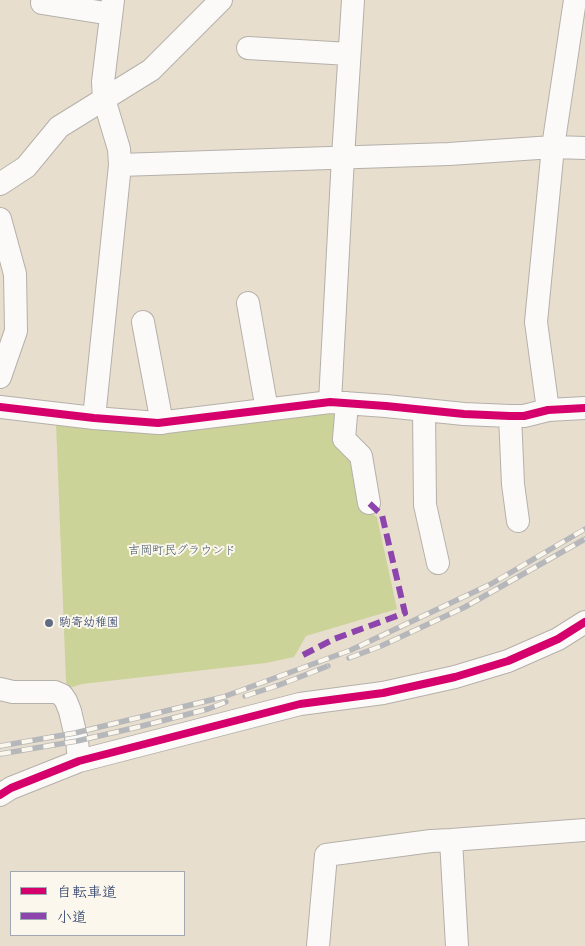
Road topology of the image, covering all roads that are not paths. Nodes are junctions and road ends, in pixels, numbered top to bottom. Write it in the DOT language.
graph roads {
  1 [pos="221,0"];
  2 [pos="353,0"];
  3 [pos="575,0"];
  4 [pos="42,3"];
  5 [pos="112,7"];
  6 [pos="248,48"];
  7 [pos="349,54"];
  8 [pos="104,99"];
  9 [pos="554,147"];
  10 [pos="585,148"];
  11 [pos="343,157"];
  12 [pos="120,166"];
  13 [pos="0,184"];
  14 [pos="0,218"];
  15 [pos="248,303"];
  16 [pos="143,322"];
  17 [pos="0,377"];
  18 [pos="338,402"];
  19 [pos="0,407"];
  20 [pos="585,408"];
  21 [pos="267,410"];
  22 [pos="424,410"];
  23 [pos="548,410"];
  24 [pos="510,416"];
  25 [pos="94,418"];
  26 [pos="162,423"];
  27 [pos="369,503"];
  28 [pos="518,521"];
  29 [pos="438,562"];
  30 [pos="585,622"];
  31 [pos="585,626"];
  32 [pos="0,689"];
  33 [pos="79,761"];
  34 [pos="0,795"];
  35 [pos="585,830"];
  36 [pos="451,840"];
  37 [pos="318,946"];
  38 [pos="457,946"];
  1 -- 8 [label="street"];
  2 -- 7 [label="street"];
  3 -- 9 [label="street"];
  4 -- 5 [label="street"];
  5 -- 8 [label="street"];
  6 -- 7 [label="street"];
  7 -- 11 [label="street"];
  8 -- 12 [label="street"];
  8 -- 13 [label="street"];
  9 -- 10 [label="street"];
  9 -- 11 [label="street"];
  9 -- 23 [label="street"];
  11 -- 12 [label="street"];
  11 -- 18 [label="street"];
  12 -- 25 [label="street"];
  14 -- 17 [label="street"];
  15 -- 21 [label="street"];
  16 -- 26 [label="street"];
  18 -- 21 [label="street"];
  18 -- 22 [label="street"];
  18 -- 27 [label="street"];
  19 -- 25 [label="street"];
  20 -- 23 [label="street"];
  21 -- 26 [label="street"];
  22 -- 24 [label="street"];
  22 -- 29 [label="street"];
  23 -- 24 [label="street"];
  24 -- 28 [label="street"];
  25 -- 26 [label="street"];
  30 -- 31 [label="street"];
  30 -- 33 [label="street"];
  32 -- 33 [label="street"];
  33 -- 34 [label="street"];
  35 -- 36 [label="street"];
  36 -- 37 [label="street"];
  36 -- 38 [label="street"];
}
